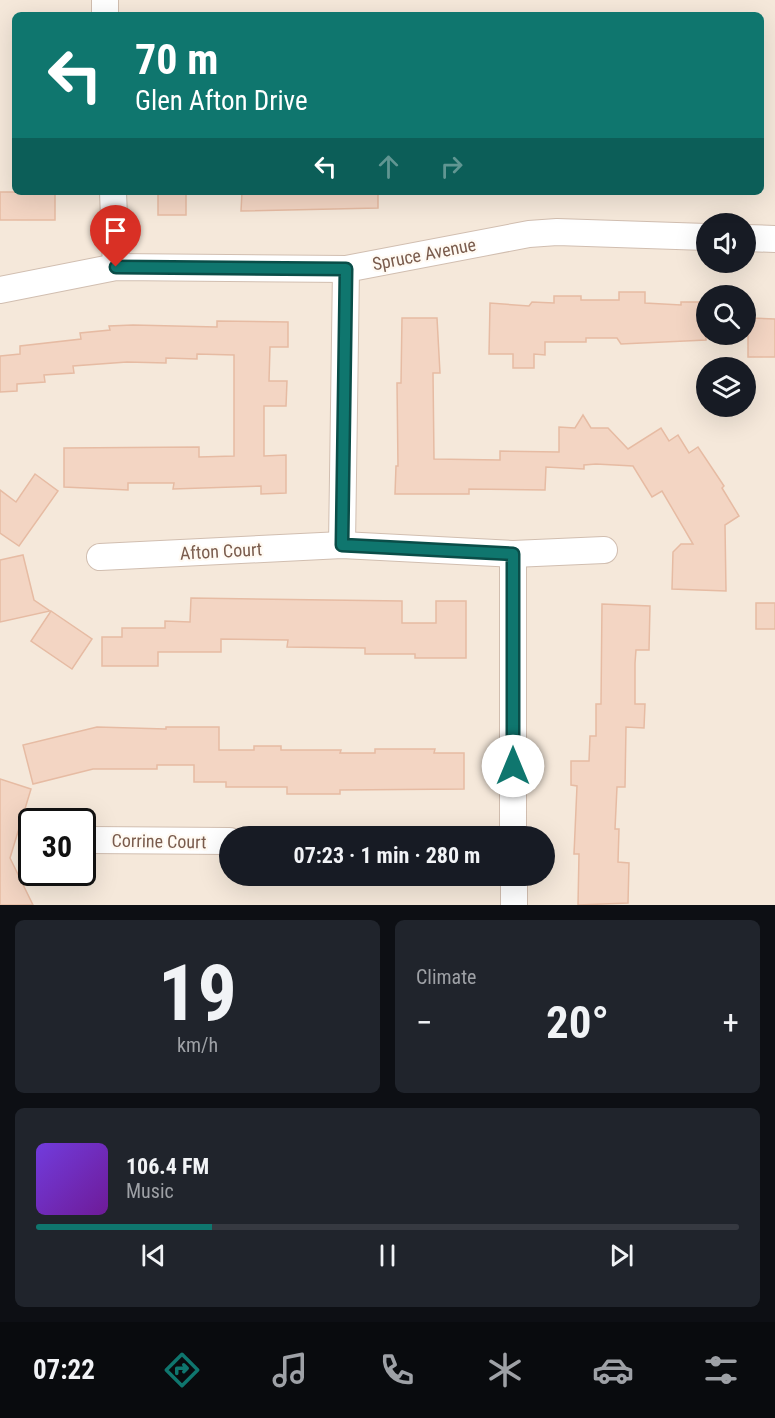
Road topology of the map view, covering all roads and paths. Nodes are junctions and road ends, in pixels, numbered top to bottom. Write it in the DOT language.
graph roads {
  1 [pos="113,195"];
  2 [pos="696,237"];
  3 [pos="756,238"];
  4 [pos="775,239"];
  5 [pos="116,267"];
  6 [pos="346,269"];
  7 [pos="0,290"];
  8 [pos="342,545"];
  9 [pos="604,550"];
  10 [pos="513,554"];
  11 [pos="100,557"];
  12 [pos="513,826"];
  13 [pos="96,840"];
  14 [pos="219,841"];
  15 [pos="514,886"];
  16 [pos="514,905"];
  1 -- 5 [label="street"];
  2 -- 6 [label="street, Spruce Avenue"];
  3 -- 4 [label="street"];
  5 -- 6 [label="street, Spruce Avenue"];
  5 -- 7 [label="street, Spruce Avenue"];
  6 -- 8 [label="street"];
  8 -- 10 [label="street, Afton Court"];
  8 -- 11 [label="street, Afton Court"];
  9 -- 10 [label="street, Afton Court"];
  10 -- 12 [label="street"];
  13 -- 14 [label="street, Corrine Court"];
  15 -- 16 [label="street"];
}
